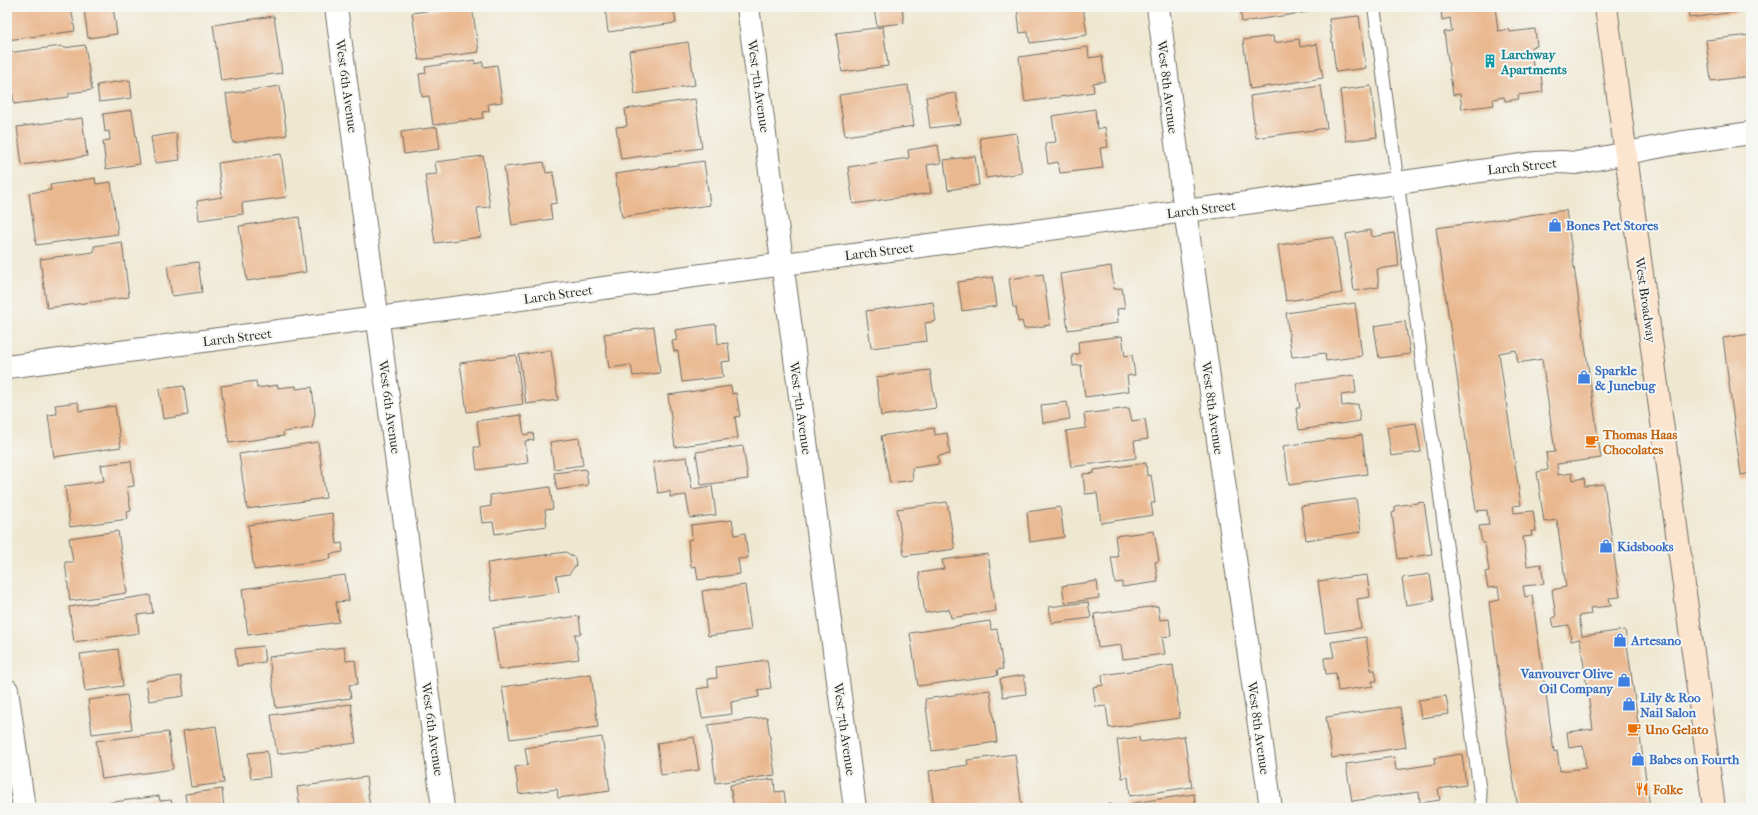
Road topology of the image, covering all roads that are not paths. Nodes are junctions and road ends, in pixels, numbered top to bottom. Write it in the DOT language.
graph roads {
  1 [pos="336,7"];
  2 [pos="748,7"];
  3 [pos="1158,7"];
  4 [pos="1374,7"];
  5 [pos="1606,7"];
  6 [pos="1751,133"];
  7 [pos="1626,153"];
  8 [pos="1397,183"];
  9 [pos="1184,211"];
  10 [pos="782,264"];
  11 [pos="378,318"];
  12 [pos="7,367"];
  13 [pos="7,690"];
  14 [pos="24,808"];
  15 [pos="444,808"];
  16 [pos="856,808"];
  17 [pos="1271,808"];
  18 [pos="1482,808"];
  19 [pos="1714,808"];
  1 -- 11 [label="street, West 6th Avenue"];
  2 -- 10 [label="street, West 7th Avenue"];
  3 -- 9 [label="street, West 8th Avenue"];
  4 -- 8 [label="lane"];
  5 -- 7 [label="main road, West Broadway"];
  6 -- 7 [label="street, Larch Street"];
  7 -- 8 [label="street, Larch Street"];
  7 -- 19 [label="main road, West Broadway"];
  8 -- 9 [label="street, Larch Street"];
  8 -- 18 [label="lane"];
  9 -- 10 [label="street, Larch Street"];
  9 -- 17 [label="street, West 8th Avenue"];
  10 -- 11 [label="street, Larch Street"];
  10 -- 16 [label="street, West 7th Avenue"];
  11 -- 12 [label="street, Larch Street"];
  11 -- 15 [label="street, West 6th Avenue"];
  13 -- 14 [label="street"];
}
